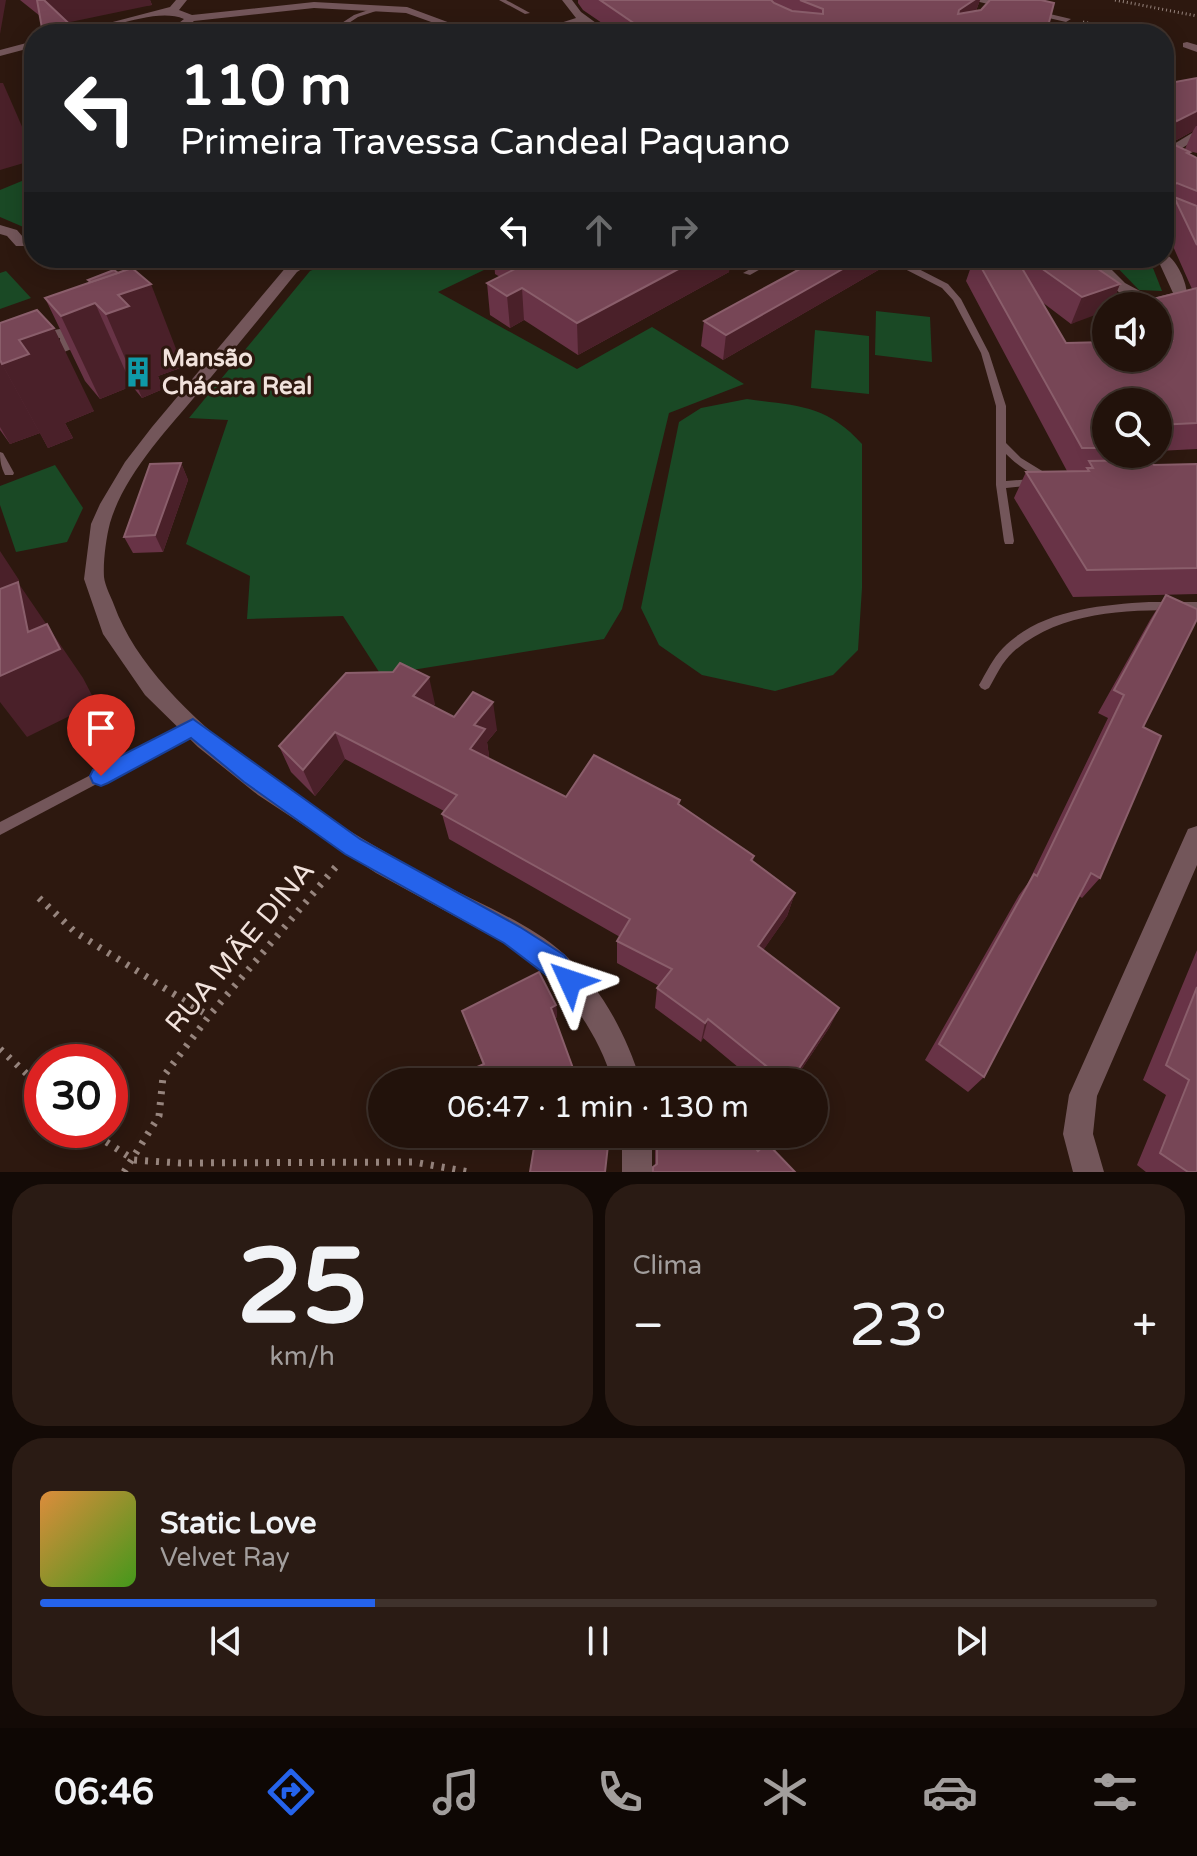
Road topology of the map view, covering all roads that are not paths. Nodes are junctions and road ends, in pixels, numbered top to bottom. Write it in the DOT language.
graph roads {
  1 [pos="182,0"];
  2 [pos="502,0"];
  3 [pos="567,0"];
  4 [pos="976,0"];
  5 [pos="988,4"];
  6 [pos="272,7"];
  7 [pos="380,8"];
  8 [pos="527,13"];
  9 [pos="182,14"];
  10 [pos="984,16"];
  11 [pos="584,19"];
  12 [pos="1066,19"];
  13 [pos="274,22"];
  14 [pos="127,24"];
  15 [pos="142,24"];
  16 [pos="176,24"];
  17 [pos="344,24"];
  18 [pos="449,24"];
  19 [pos="566,24"];
  20 [pos="591,24"];
  21 [pos="24,47"];
  22 [pos="0,53"];
  23 [pos="1197,134"];
  24 [pos="1174,149"];
  25 [pos="0,229"];
  26 [pos="21,243"];
  27 [pos="286,268"];
  28 [pos="757,268"];
  29 [pos="910,268"];
  30 [pos="1100,268"];
  31 [pos="1170,268"];
  32 [pos="747,273"];
  33 [pos="74,345"];
  34 [pos="12,361"];
  35 [pos="0,373"];
  36 [pos="1003,445"];
  37 [pos="0,455"];
  38 [pos="9,473"];
  39 [pos="1001,485"];
  40 [pos="1009,541"];
  41 [pos="1197,606"];
  42 [pos="985,685"];
  43 [pos="193,727"];
  44 [pos="0,829"];
  45 [pos="1197,837"];
  46 [pos="622,1068"];
  47 [pos="637,1148"];
  48 [pos="637,1172"];
  49 [pos="1089,1172"];
  1 -- 9 [label="street"];
  2 -- 8 [label="lane"];
  3 -- 11 [label="street"];
  4 -- 5 [label="street"];
  5 -- 10 [label="street"];
  5 -- 12 [label="street"];
  6 -- 7 [label="street"];
  6 -- 9 [label="street"];
  6 -- 13 [label="street"];
  7 -- 17 [label="lane"];
  7 -- 18 [label="street"];
  9 -- 14 [label="street"];
  9 -- 15 [label="street"];
  9 -- 16 [label="street"];
  11 -- 19 [label="street"];
  11 -- 20 [label="street"];
  21 -- 22 [label="street"];
  23 -- 24 [label="street"];
  25 -- 26 [label="street"];
  27 -- 43 [label="street"];
  28 -- 32 [label="lane"];
  29 -- 36 [label="lane"];
  30 -- 31 [label="street"];
  33 -- 34 [label="street"];
  34 -- 35 [label="street"];
  36 -- 39 [label="lane"];
  36 -- 39 [label="lane"];
  37 -- 38 [label="lane"];
  39 -- 40 [label="lane"];
  41 -- 42 [label="lane"];
  43 -- 44 [label="lane"];
  43 -- 46 [label="street"];
  45 -- 49 [label="street"];
  47 -- 48 [label="street"];
}
